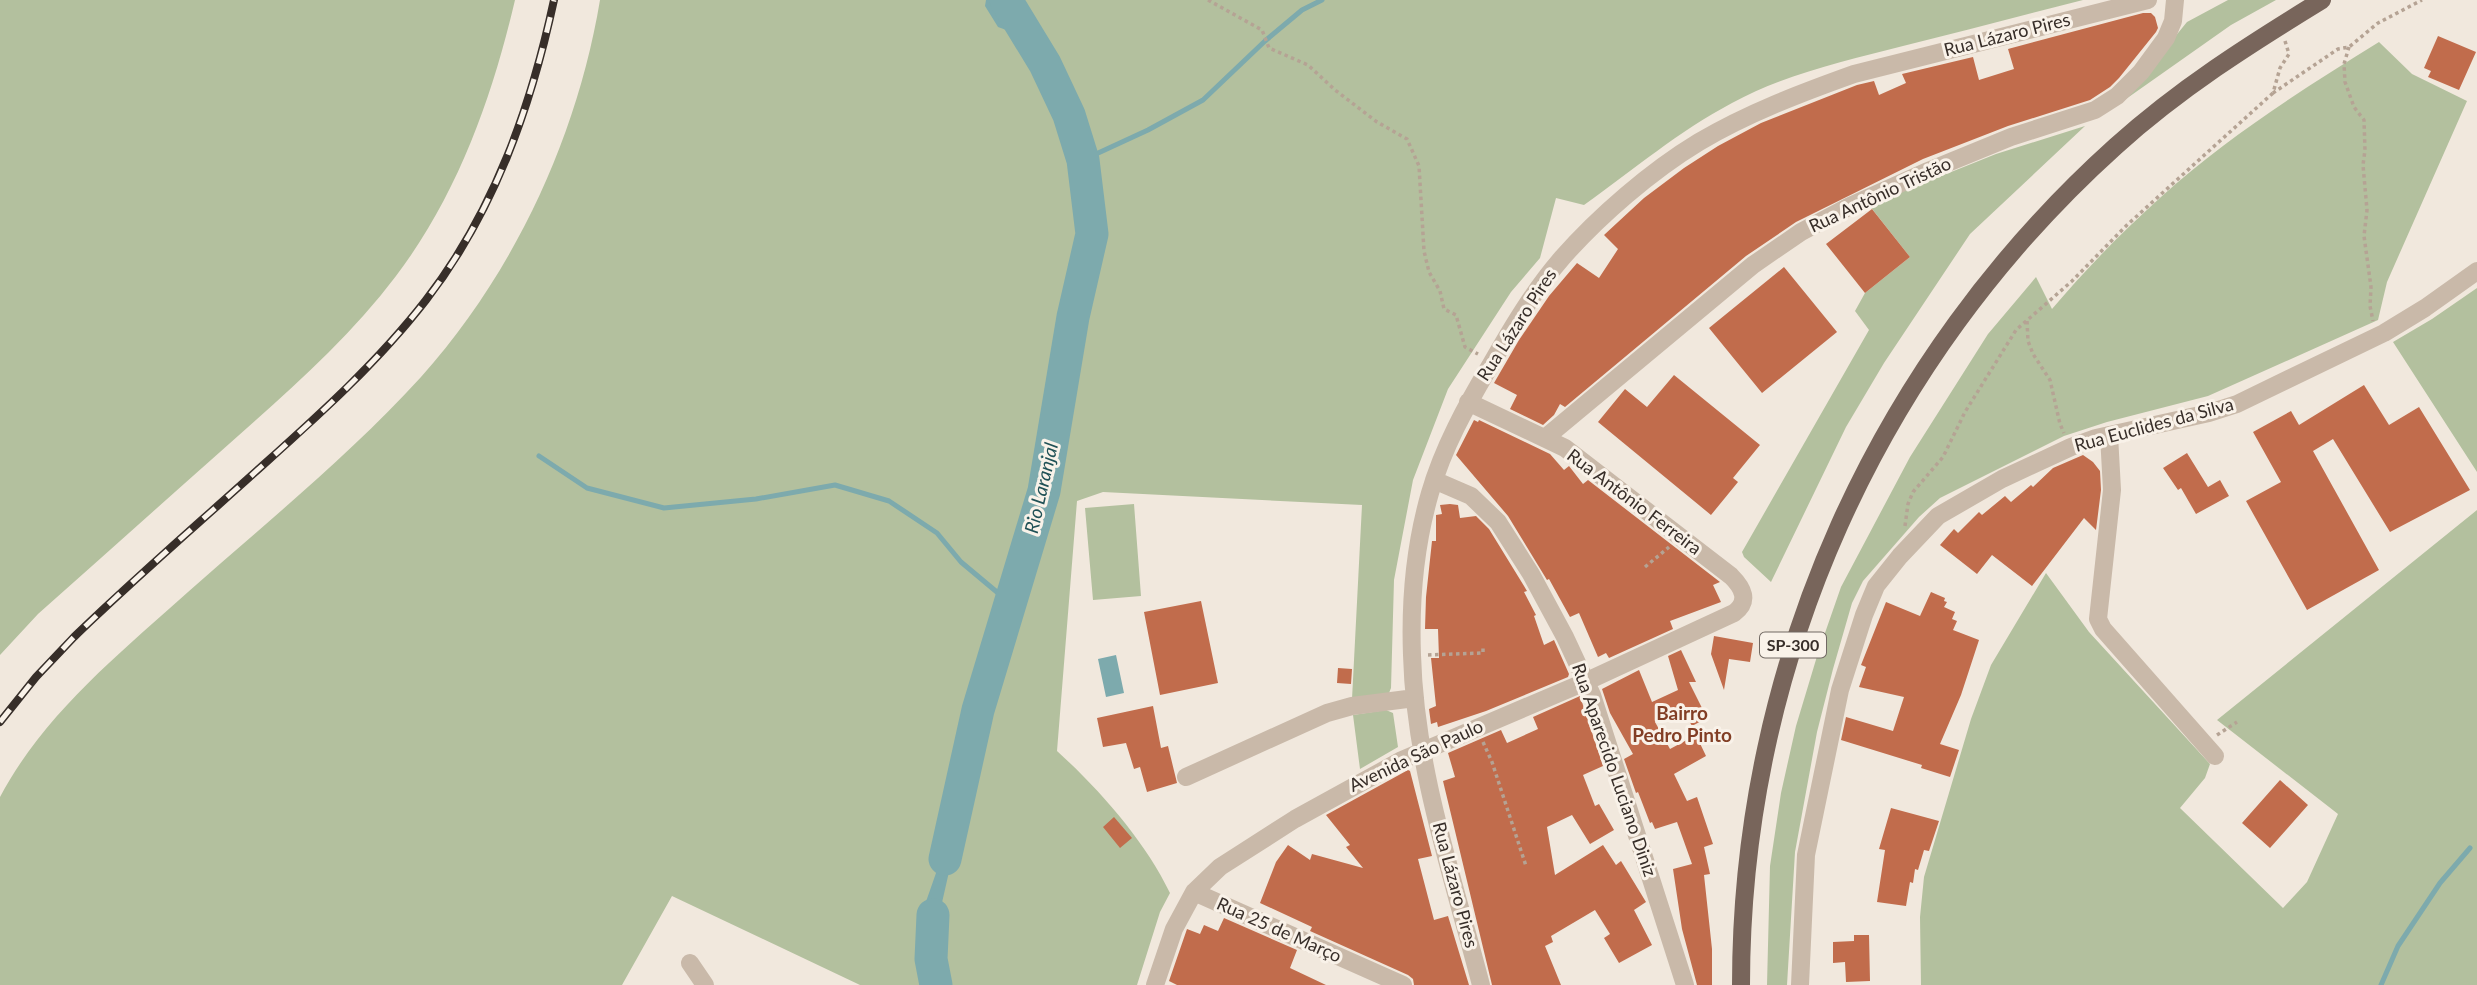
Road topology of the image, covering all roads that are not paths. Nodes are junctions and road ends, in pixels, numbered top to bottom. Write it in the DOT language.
graph roads {
  1 [pos="2148,0"];
  2 [pos="2175,0"];
  3 [pos="2322,0"];
  4 [pos="2477,271"];
  5 [pos="1468,402"];
  6 [pos="2109,435"];
  7 [pos="1545,438"];
  8 [pos="1434,480"];
  9 [pos="1743,602"];
  10 [pos="1585,682"];
  11 [pos="1415,698"];
  12 [pos="1422,751"];
  13 [pos="2214,756"];
  14 [pos="1186,777"];
  15 [pos="1195,892"];
  16 [pos="690,963"];
  17 [pos="705,985"];
  18 [pos="1155,985"];
  19 [pos="1403,985"];
  20 [pos="1481,985"];
  21 [pos="1685,985"];
  22 [pos="1741,985"];
  23 [pos="1800,985"];
  1 -- 5 [label="street, Rua Lázaro Pires"];
  2 -- 7 [label="street, Rua Antônio Tristão"];
  3 -- 22 [label="main road, SP-300"];
  4 -- 6 [label="street, Rua Euclides da Silva"];
  5 -- 7 [label="street, Rua Antônio Ferreira"];
  5 -- 8 [label="street, Rua Lázaro Pires"];
  6 -- 13 [label="street"];
  6 -- 23 [label="street, Rua Euclides da Silva"];
  7 -- 9 [label="street, Rua Antônio Ferreira"];
  8 -- 10 [label="street, Rua Aparecido Luciano Diniz"];
  8 -- 11 [label="street, Rua Lázaro Pires"];
  9 -- 10 [label="street, Avenida São Paulo"];
  10 -- 12 [label="street, Avenida São Paulo"];
  10 -- 21 [label="street, Rua Aparecido Luciano Diniz"];
  11 -- 12 [label="street, Rua Lázaro Pires"];
  11 -- 14 [label="street"];
  12 -- 15 [label="street, Avenida São Paulo"];
  12 -- 20 [label="street, Rua Lázaro Pires"];
  15 -- 18 [label="street, Avenida São Paulo"];
  15 -- 19 [label="street, Rua 25 de Março"];
  16 -- 17 [label="street"];
}
